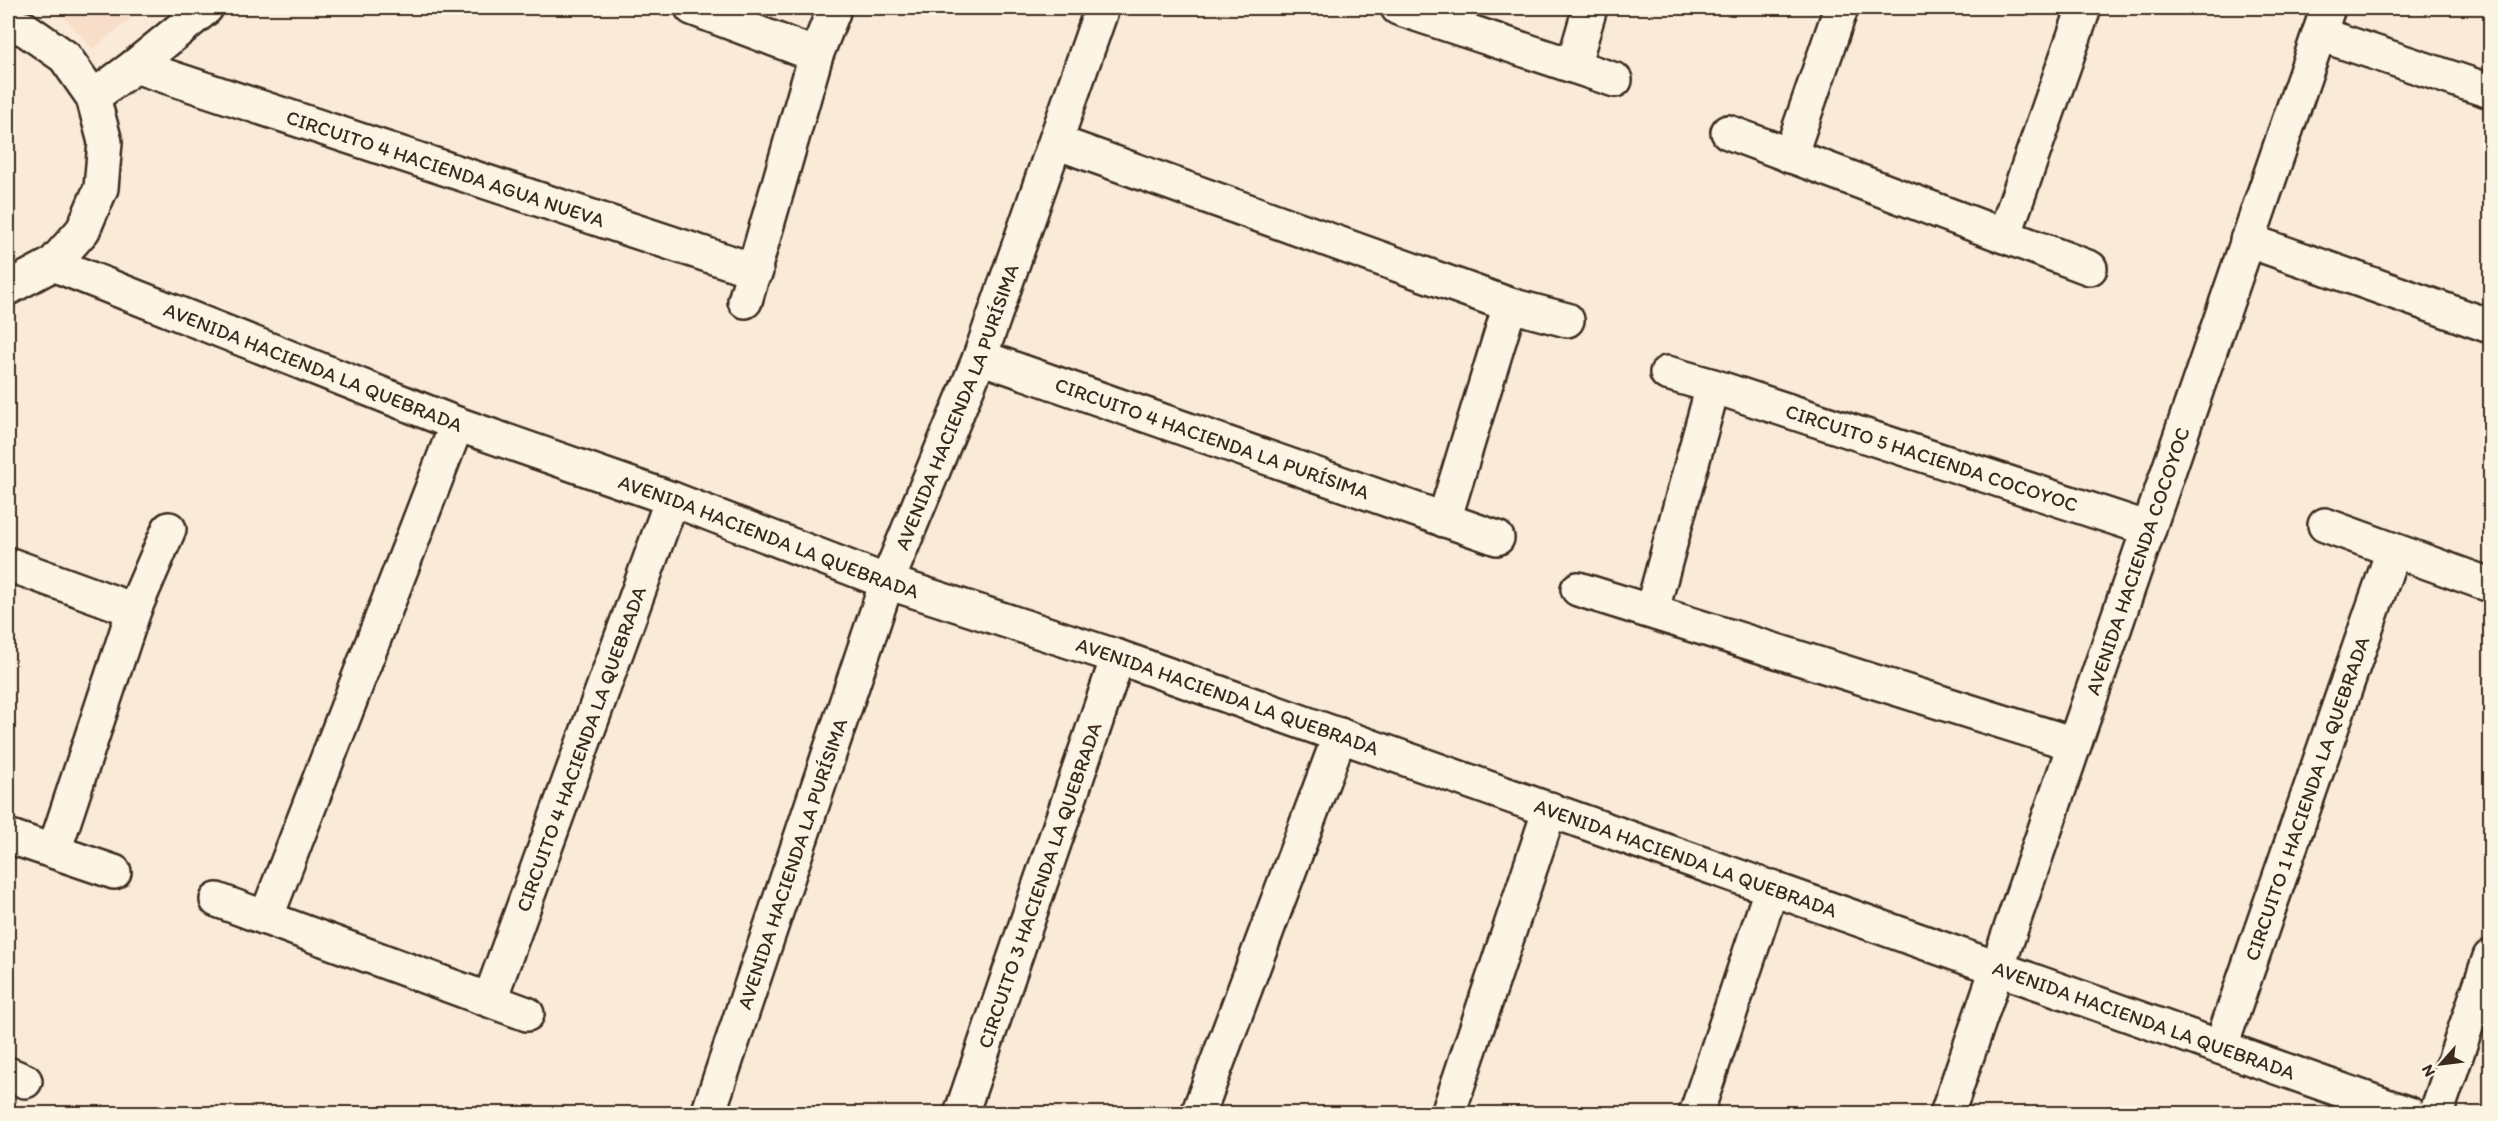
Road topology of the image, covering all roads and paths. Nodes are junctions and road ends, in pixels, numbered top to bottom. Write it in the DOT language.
graph roads {
  1 [pos="206,8"];
  2 [pos="692,8"];
  3 [pos="1102,8"];
  4 [pos="1398,8"];
  5 [pos="1590,8"];
  6 [pos="1841,8"];
  7 [pos="2084,8"];
  8 [pos="833,12"];
  9 [pos="2323,21"];
  10 [pos="8,24"];
  11 [pos="816,55"];
  12 [pos="135,66"];
  13 [pos="1573,66"];
  14 [pos="1615,80"];
  15 [pos="2490,91"];
  16 [pos="93,97"];
  17 [pos="1728,132"];
  18 [pos="1056,142"];
  19 [pos="1790,156"];
  20 [pos="2004,236"];
  21 [pos="2247,240"];
  22 [pos="53,264"];
  23 [pos="2090,268"];
  24 [pos="756,271"];
  25 [pos="8,288"];
  26 [pos="745,302"];
  27 [pos="1510,305"];
  28 [pos="1567,320"];
  29 [pos="2490,326"];
  30 [pos="980,357"];
  31 [pos="1667,373"];
  32 [pos="1713,386"];
  33 [pos="457,424"];
  34 [pos="672,499"];
  35 [pos="1444,520"];
  36 [pos="2325,525"];
  37 [pos="169,529"];
  38 [pos="2149,529"];
  39 [pos="1497,538"];
  40 [pos="2393,551"];
  41 [pos="8,564"];
  42 [pos="887,582"];
  43 [pos="2490,585"];
  44 [pos="1578,589"];
  45 [pos="134,610"];
  46 [pos="1652,610"];
  47 [pos="1118,657"];
  48 [pos="1340,735"];
  49 [pos="2074,744"];
  50 [pos="1550,809"];
  51 [pos="8,836"];
  52 [pos="54,851"];
  53 [pos="114,872"];
  54 [pos="1772,887"];
  55 [pos="217,900"];
  56 [pos="266,918"];
  57 [pos="2490,957"];
  58 [pos="1998,967"];
  59 [pos="490,999"];
  60 [pos="527,1014"];
  61 [pos="2221,1046"];
  62 [pos="708,1113"];
  63 [pos="961,1113"];
  64 [pos="1198,1113"];
  65 [pos="1448,1113"];
  66 [pos="1696,1113"];
  67 [pos="1947,1113"];
  68 [pos="2409,1113"];
  69 [pos="2436,1113"];
  1 -- 12 [label="street"];
  2 -- 11 [label="street"];
  3 -- 18 [label="street, AVENIDA HACIENDA LA PURÍSIMA"];
  4 -- 13 [label="street"];
  5 -- 13 [label="street"];
  6 -- 19 [label="street"];
  7 -- 20 [label="street"];
  8 -- 11 [label="street"];
  9 -- 15 [label="street"];
  9 -- 21 [label="street, AVENIDA HACIENDA COCOYOC"];
  10 -- 16 [label="street"];
  11 -- 24 [label="street"];
  12 -- 16 [label="street"];
  12 -- 24 [label="street, CIRCUITO 4 HACIENDA AGUA NUEVA"];
  13 -- 14 [label="street"];
  16 -- 22 [label="street"];
  17 -- 19 [label="street"];
  18 -- 27 [label="street"];
  18 -- 30 [label="street, AVENIDA HACIENDA LA PURÍSIMA"];
  19 -- 20 [label="street"];
  20 -- 23 [label="street"];
  21 -- 29 [label="street"];
  21 -- 38 [label="street, AVENIDA HACIENDA COCOYOC"];
  22 -- 25 [label="street"];
  22 -- 33 [label="street, AVENIDA HACIENDA LA QUEBRADA"];
  24 -- 26 [label="street"];
  27 -- 28 [label="street"];
  27 -- 35 [label="street"];
  30 -- 35 [label="street, CIRCUITO 4 HACIENDA LA PURÍSIMA"];
  30 -- 42 [label="street, AVENIDA HACIENDA LA PURÍSIMA"];
  31 -- 32 [label="street, CIRCUITO 5 HACIENDA COCOYOC"];
  32 -- 38 [label="street, CIRCUITO 5 HACIENDA COCOYOC"];
  32 -- 46 [label="street"];
  33 -- 34 [label="street, AVENIDA HACIENDA LA QUEBRADA"];
  33 -- 56 [label="street"];
  34 -- 42 [label="street, AVENIDA HACIENDA LA QUEBRADA"];
  34 -- 59 [label="street, CIRCUITO 4 HACIENDA LA QUEBRADA"];
  35 -- 39 [label="street, CIRCUITO 4 HACIENDA LA PURÍSIMA"];
  36 -- 40 [label="street"];
  37 -- 45 [label="street"];
  38 -- 49 [label="street, AVENIDA HACIENDA COCOYOC"];
  40 -- 43 [label="street"];
  40 -- 61 [label="street, CIRCUITO 1 HACIENDA LA QUEBRADA"];
  41 -- 45 [label="street"];
  42 -- 47 [label="street, AVENIDA HACIENDA LA QUEBRADA"];
  42 -- 62 [label="street, AVENIDA HACIENDA LA PURÍSIMA"];
  44 -- 46 [label="street"];
  45 -- 52 [label="street"];
  46 -- 49 [label="street"];
  47 -- 48 [label="street, AVENIDA HACIENDA LA QUEBRADA"];
  47 -- 63 [label="street, CIRCUITO 3 HACIENDA LA QUEBRADA"];
  48 -- 50 [label="street, AVENIDA HACIENDA LA QUEBRADA"];
  48 -- 64 [label="street"];
  49 -- 58 [label="street, AVENIDA HACIENDA COCOYOC"];
  50 -- 54 [label="street, AVENIDA HACIENDA LA QUEBRADA"];
  50 -- 65 [label="street"];
  51 -- 52 [label="street"];
  52 -- 53 [label="street"];
  54 -- 58 [label="street, AVENIDA HACIENDA LA QUEBRADA"];
  54 -- 66 [label="street"];
  55 -- 56 [label="street"];
  56 -- 59 [label="street"];
  57 -- 69 [label="street"];
  58 -- 61 [label="street, AVENIDA HACIENDA LA QUEBRADA"];
  58 -- 67 [label="street, AVENIDA HACIENDA COCOYOC"];
  59 -- 60 [label="street"];
  61 -- 68 [label="street, AVENIDA HACIENDA LA QUEBRADA"];
}
